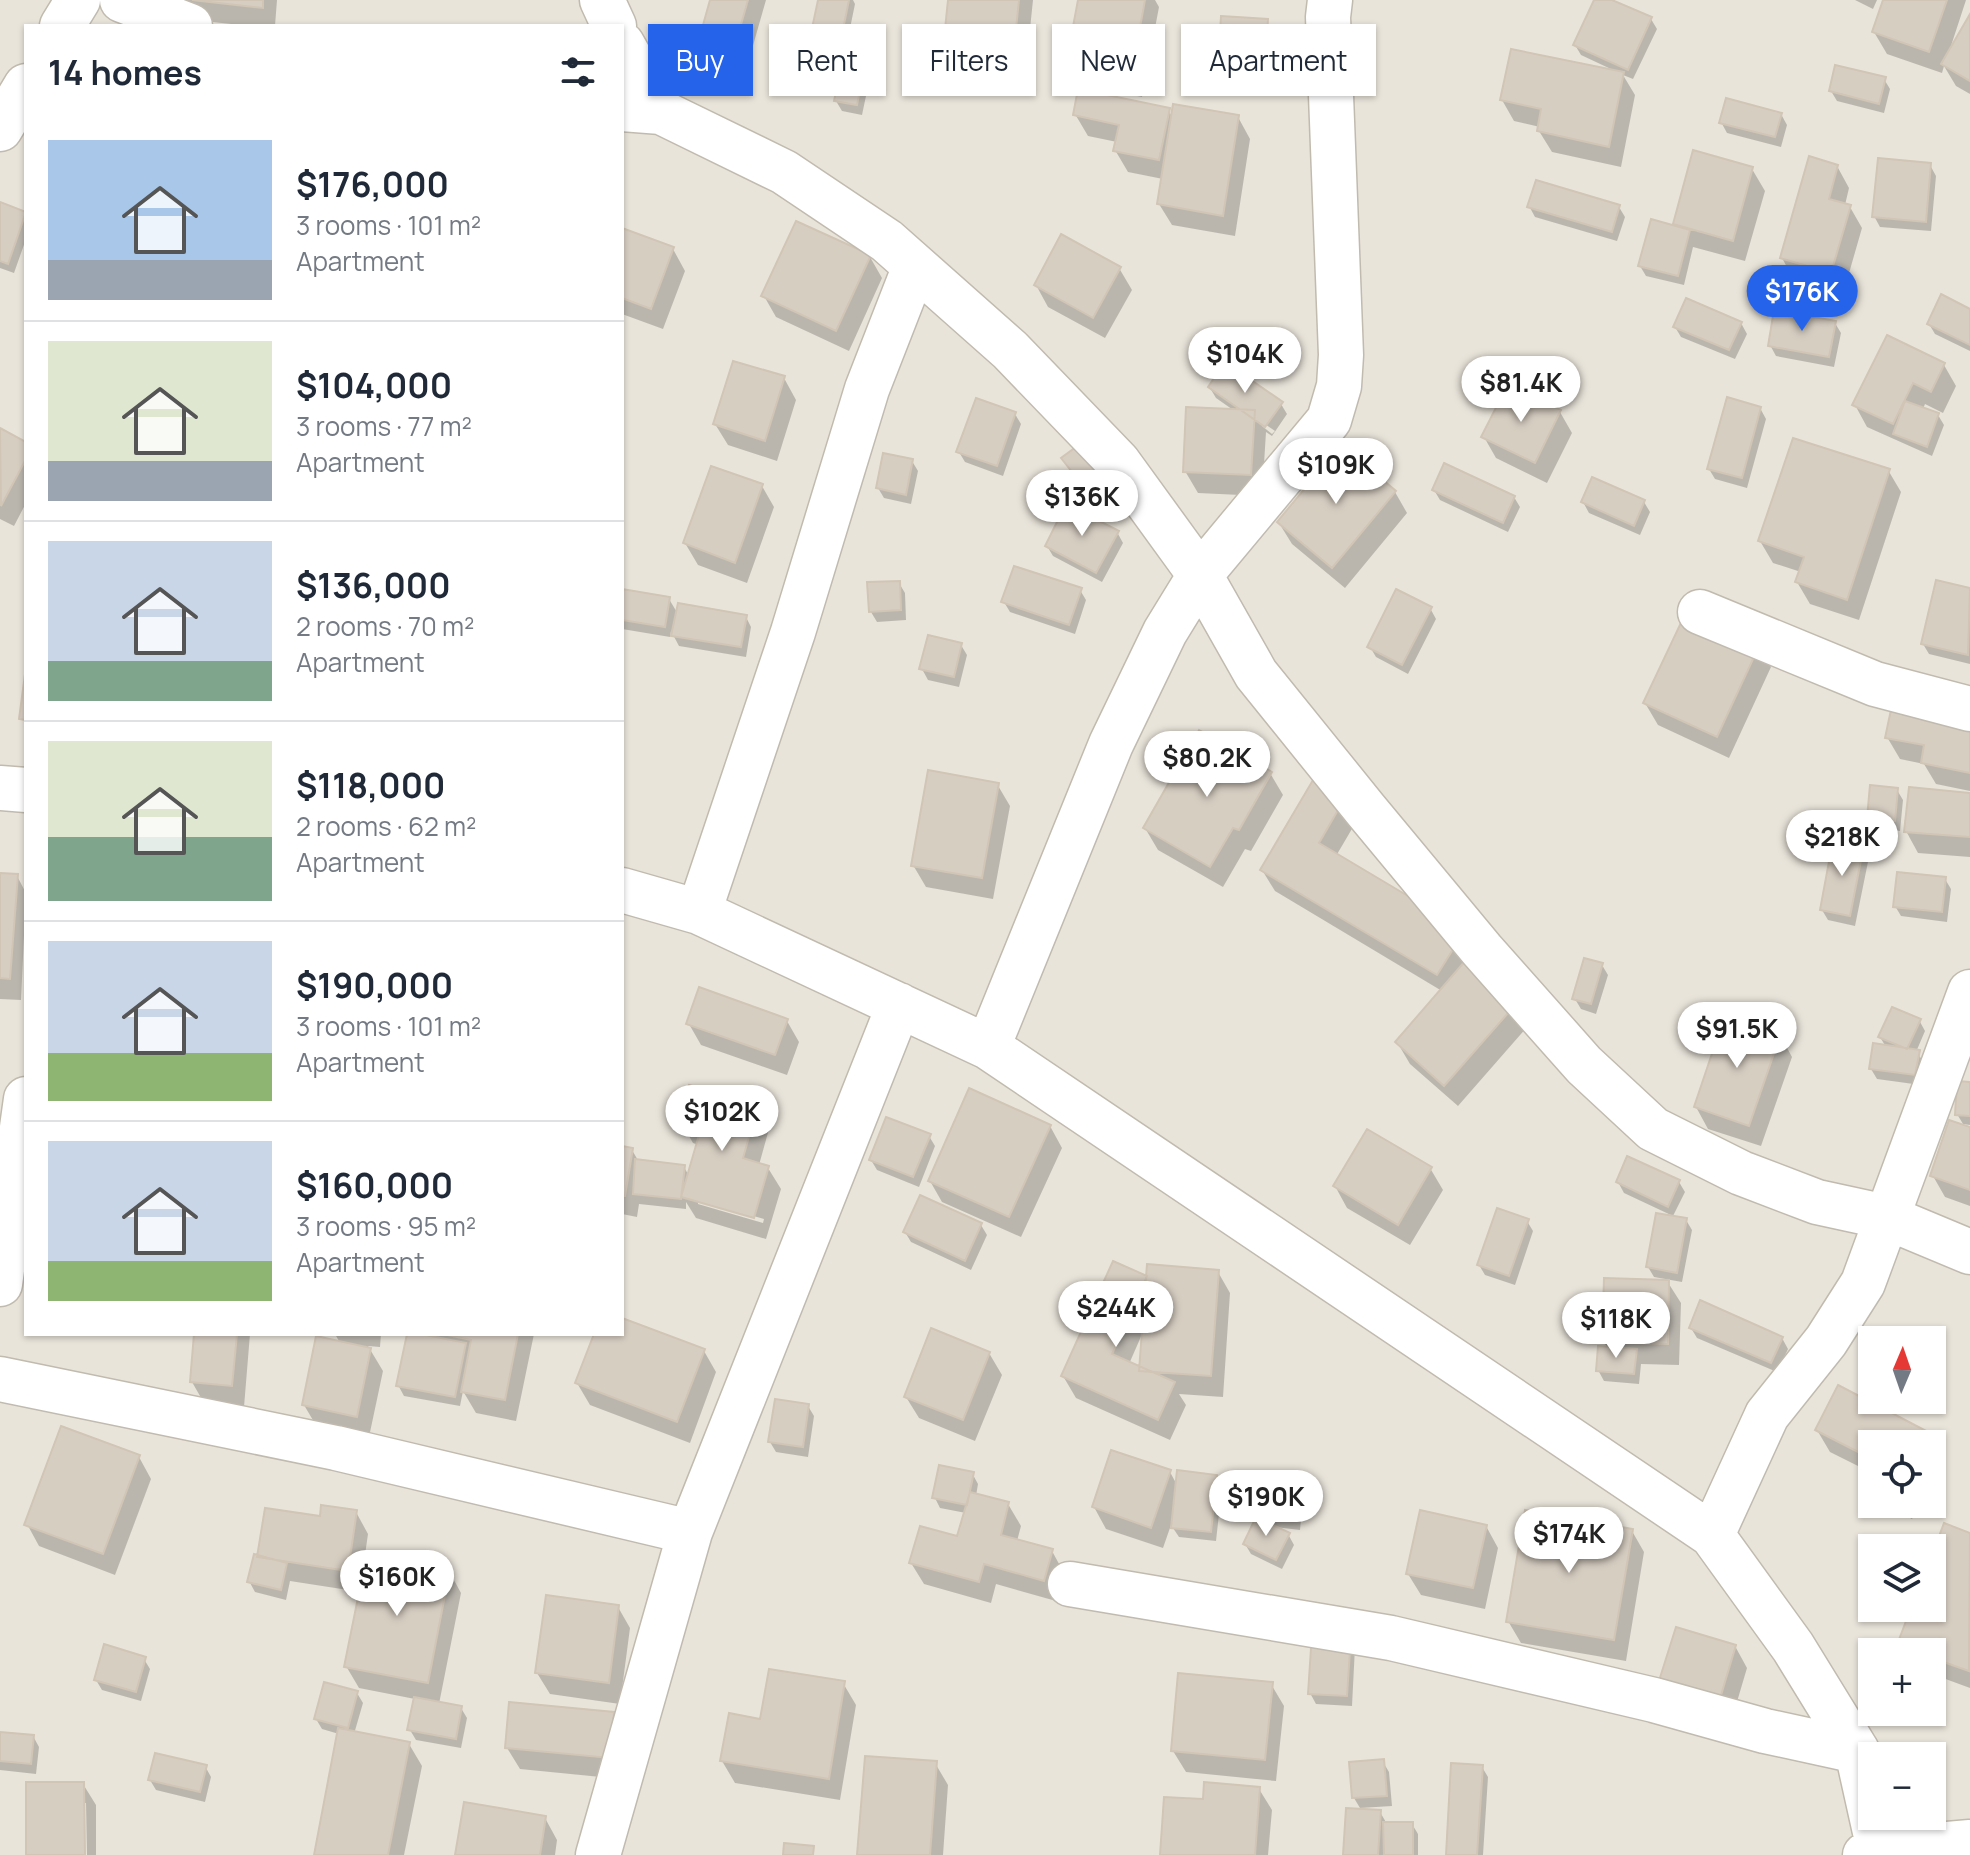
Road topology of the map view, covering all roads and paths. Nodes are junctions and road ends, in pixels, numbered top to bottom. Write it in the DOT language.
graph roads {
  1 [pos="78,0"];
  2 [pos="122,0"];
  3 [pos="602,0"];
  4 [pos="1330,0"];
  5 [pos="63,24"];
  6 [pos="185,24"];
  7 [pos="613,24"];
  8 [pos="624,51"];
  9 [pos="24,89"];
  10 [pos="642,111"];
  11 [pos="0,129"];
  12 [pos="915,266"];
  13 [pos="1200,575"];
  14 [pos="1700,612"];
  15 [pos="1970,709"];
  16 [pos="0,788"];
  17 [pos="24,790"];
  18 [pos="624,891"];
  19 [pos="699,912"];
  20 [pos="1970,992"];
  21 [pos="899,1005"];
  22 [pos="988,1047"];
  23 [pos="24,1113"];
  24 [pos="1886,1217"];
  25 [pos="1970,1252"];
  26 [pos="0,1284"];
  27 [pos="0,1379"];
  28 [pos="690,1532"];
  29 [pos="1712,1535"];
  30 [pos="1070,1584"];
  31 [pos="1857,1751"];
  32 [pos="1970,1842"];
  33 [pos="1872,1852"];
  34 [pos="598,1855"];
  1 -- 5 [label="street"];
  2 -- 6 [label="street"];
  3 -- 7 [label="street"];
  4 -- 13 [label="street"];
  8 -- 10 [label="street"];
  9 -- 11 [label="street"];
  10 -- 12 [label="street"];
  12 -- 13 [label="street"];
  12 -- 19 [label="street"];
  13 -- 22 [label="street"];
  13 -- 24 [label="street"];
  14 -- 15 [label="street"];
  16 -- 17 [label="street"];
  18 -- 19 [label="street"];
  19 -- 21 [label="street"];
  20 -- 24 [label="street"];
  21 -- 22 [label="street"];
  21 -- 28 [label="street"];
  22 -- 29 [label="street"];
  23 -- 26 [label="street"];
  24 -- 25 [label="street"];
  24 -- 29 [label="street"];
  27 -- 28 [label="street"];
  28 -- 34 [label="street"];
  29 -- 31 [label="street"];
  30 -- 31 [label="street"];
  31 -- 33 [label="street"];
  32 -- 33 [label="street"];
}
